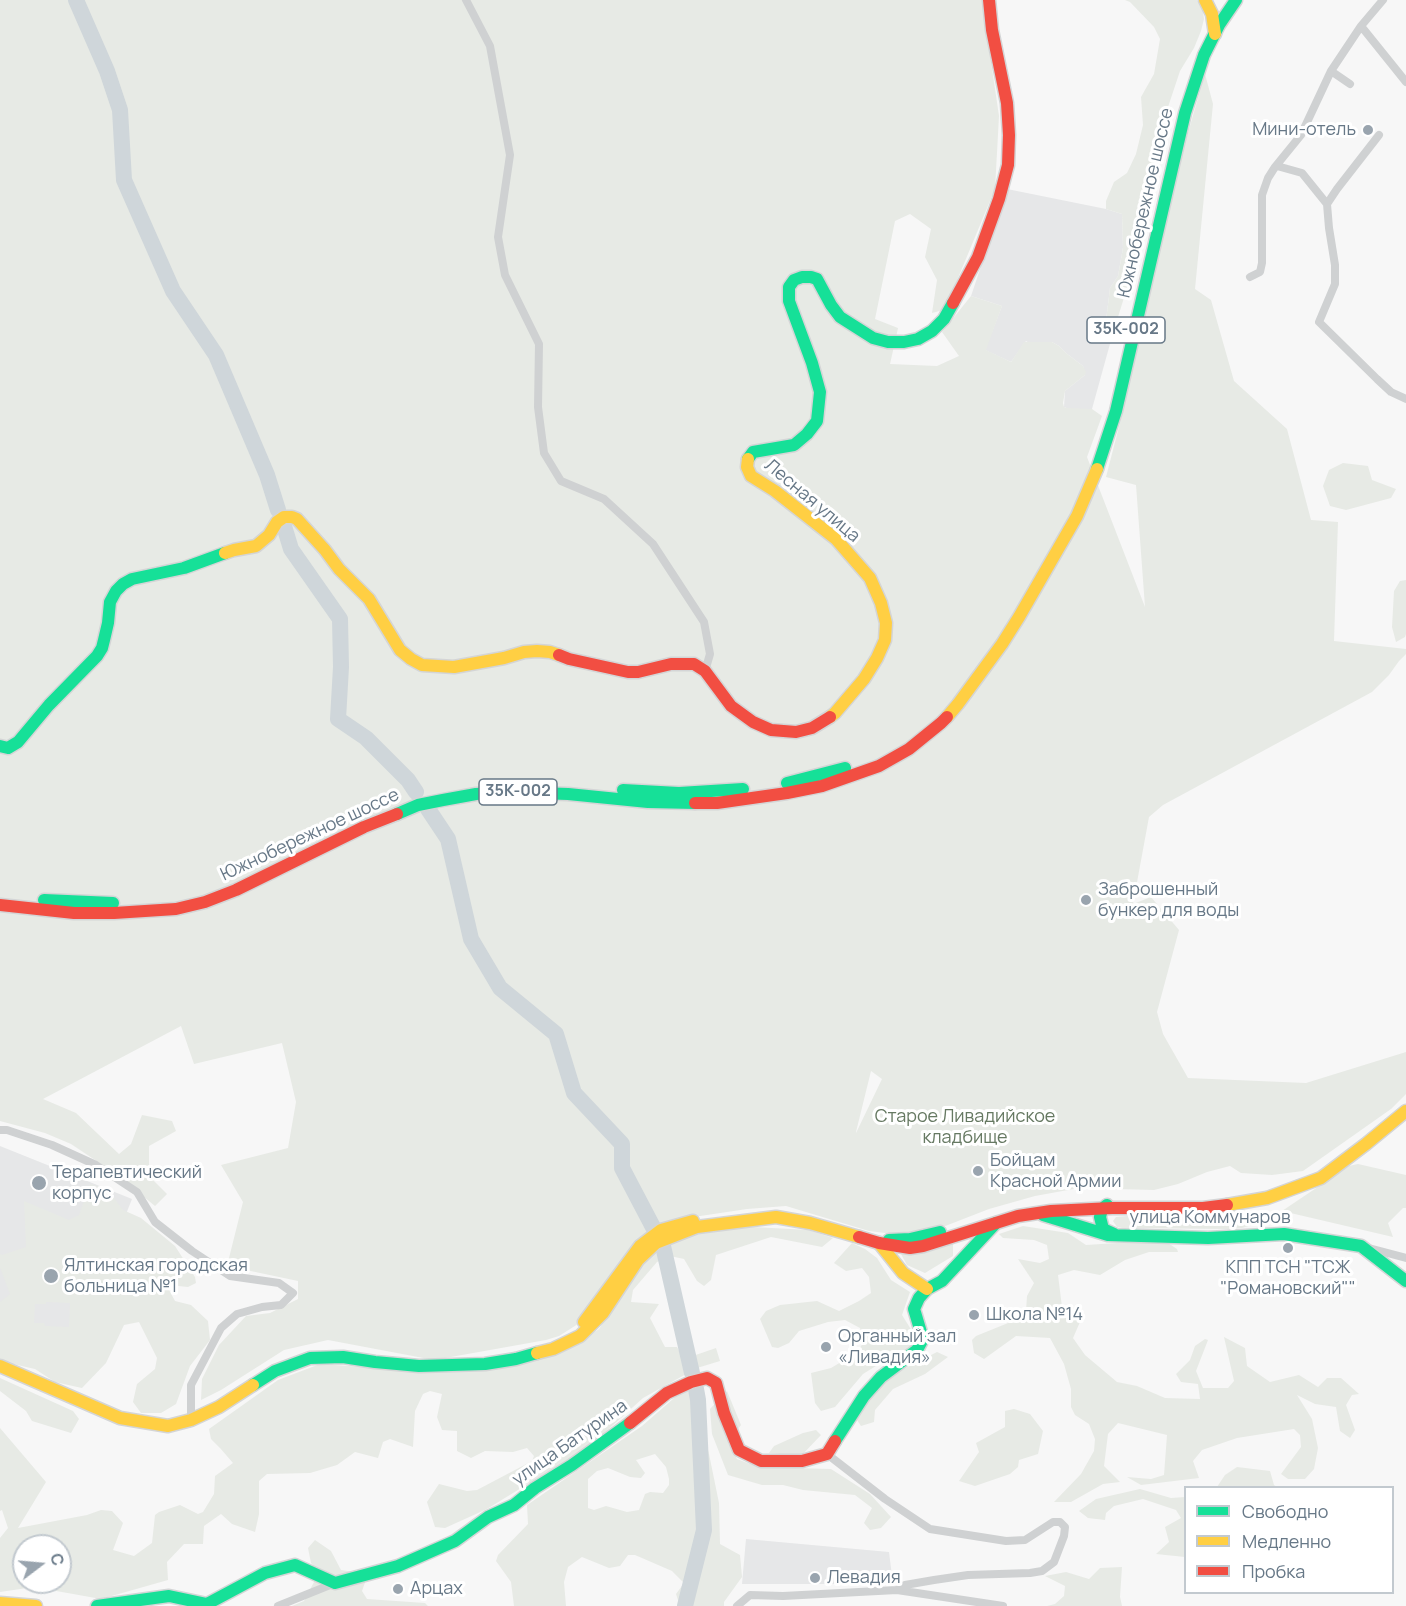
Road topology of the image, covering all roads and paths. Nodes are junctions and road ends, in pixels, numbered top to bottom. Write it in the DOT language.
graph roads {
  1 [pos="466,0"];
  2 [pos="989,0"];
  3 [pos="1205,0"];
  4 [pos="1226,0"];
  5 [pos="1236,0"];
  6 [pos="1383,0"];
  7 [pos="1213,19"];
  8 [pos="1361,26"];
  9 [pos="1215,34"];
  10 [pos="1331,71"];
  11 [pos="1406,82"];
  12 [pos="1350,84"];
  13 [pos="1379,135"];
  14 [pos="1276,166"];
  15 [pos="1328,204"];
  16 [pos="1250,277"];
  17 [pos="1406,399"];
  18 [pos="1112,410"];
  19 [pos="705,671"];
  20 [pos="0,746"];
  21 [pos="0,898"];
  22 [pos="0,905"];
  23 [pos="1406,1102"];
  24 [pos="1406,1111"];
  25 [pos="0,1130"];
  26 [pos="1109,1207"];
  27 [pos="1042,1210"];
  28 [pos="1011,1211"];
  29 [pos="996,1222"];
  30 [pos="1114,1235"];
  31 [pos="879,1240"];
  32 [pos="1361,1246"];
  33 [pos="1406,1258"];
  34 [pos="1406,1281"];
  35 [pos="927,1289"];
  36 [pos="0,1365"];
  37 [pos="191,1417"];
  38 [pos="827,1454"];
  39 [pos="335,1583"];
  40 [pos="897,1590"];
  41 [pos="0,1603"];
  42 [pos="36,1606"];
  43 [pos="97,1606"];
  44 [pos="278,1606"];
  45 [pos="737,1606"];
  46 [pos="1003,1606"];
  1 -- 19 [label="street"];
  2 -- 19 [label="main road, Лесная улица"];
  3 -- 7 [label="main road"];
  4 -- 7 [label="main road, Южнобережное шоссе / 35К-002"];
  5 -- 9 [label="main road, Южнобережное шоссе / 35К-002"];
  6 -- 8 [label="street"];
  7 -- 9 [label="main road"];
  7 -- 18 [label="main road, Южнобережное шоссе / 35К-002"];
  8 -- 10 [label="street"];
  8 -- 11 [label="street"];
  9 -- 18 [label="main road, Южнобережное шоссе / 35К-002"];
  10 -- 12 [label="street"];
  10 -- 14 [label="street"];
  13 -- 15 [label="street"];
  14 -- 15 [label="street"];
  14 -- 16 [label="street"];
  15 -- 17 [label="street"];
  18 -- 21 [label="main road, Южнобережное шоссе / 35К-002"];
  18 -- 22 [label="main road, Южнобережное шоссе / 35К-002"];
  19 -- 20 [label="main road"];
  23 -- 26 [label="main road"];
  24 -- 26 [label="main road"];
  25 -- 37 [label="street"];
  26 -- 27 [label="main road"];
  26 -- 30 [label="main road"];
  27 -- 28 [label="main road"];
  27 -- 29 [label="main road"];
  27 -- 30 [label="main road, улица Коммунаров"];
  28 -- 29 [label="main road"];
  28 -- 31 [label="main road"];
  29 -- 31 [label="main road"];
  29 -- 35 [label="main road"];
  30 -- 32 [label="main road, улица Коммунаров"];
  31 -- 35 [label="main road"];
  31 -- 37 [label="main road"];
  32 -- 33 [label="street"];
  32 -- 34 [label="main road, улица Коммунаров"];
  35 -- 38 [label="main road"];
  36 -- 37 [label="main road"];
  38 -- 39 [label="main road, улица Батурина"];
  38 -- 40 [label="street"];
  39 -- 43 [label="main road"];
  39 -- 44 [label="street"];
  40 -- 45 [label="street"];
  40 -- 46 [label="street"];
  41 -- 42 [label="main road"];
}
